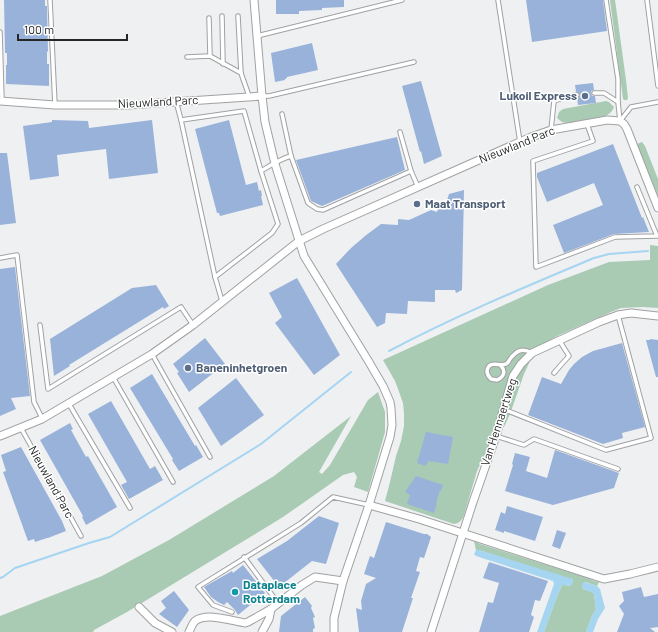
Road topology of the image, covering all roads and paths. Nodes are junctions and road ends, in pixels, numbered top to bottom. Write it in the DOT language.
graph roads {
  1 [pos="50,0"];
  2 [pos="254,0"];
  3 [pos="402,0"];
  4 [pos="498,0"];
  5 [pos="606,0"];
  6 [pos="647,0"];
  7 [pos="222,16"];
  8 [pos="238,16"];
  9 [pos="209,18"];
  10 [pos="0,32"];
  11 [pos="257,36"];
  12 [pos="210,56"];
  13 [pos="187,57"];
  14 [pos="414,62"];
  15 [pos="223,64"];
  16 [pos="241,73"];
  17 [pos="658,86"];
  18 [pos="594,93"];
  19 [pos="577,95"];
  20 [pos="249,96"];
  21 [pos="262,96"];
  22 [pos="1,101"];
  23 [pos="176,102"];
  24 [pos="618,102"];
  25 [pos="658,102"];
  26 [pos="55,104"];
  27 [pos="282,114"];
  28 [pos="181,120"];
  29 [pos="620,121"];
  30 [pos="587,123"];
  31 [pos="551,130"];
  32 [pos="400,132"];
  33 [pos="520,142"];
  34 [pos="291,156"];
  35 [pos="275,164"];
  36 [pos="261,170"];
  37 [pos="411,171"];
  38 [pos="418,187"];
  39 [pos="637,187"];
  40 [pos="658,208"];
  41 [pos="299,241"];
  42 [pos="0,258"];
  43 [pos="215,277"];
  44 [pos="223,301"];
  45 [pos="618,315"];
  46 [pos="658,316"];
  47 [pos="40,325"];
  48 [pos="193,326"];
  49 [pos="559,340"];
  50 [pos="532,353"];
  51 [pos="152,354"];
  52 [pos="501,366"];
  53 [pos="554,373"];
  54 [pos="113,377"];
  55 [pos="507,380"];
  56 [pos="69,404"];
  57 [pos="503,409"];
  58 [pos="42,419"];
  59 [pos="21,428"];
  60 [pos="0,436"];
  61 [pos="496,436"];
  62 [pos="210,457"];
  63 [pos="618,469"];
  64 [pos="174,482"];
  65 [pos="369,505"];
  66 [pos="130,508"];
  67 [pos="464,533"];
  68 [pos="81,536"];
  69 [pos="244,557"];
  70 [pos="658,567"];
  71 [pos="343,581"];
  72 [pos="278,603"];
  73 [pos="139,607"];
  74 [pos="271,609"];
  75 [pos="232,612"];
  76 [pos="172,632"];
  77 [pos="189,632"];
  78 [pos="262,632"];
  79 [pos="334,632"];
  80 [pos="431,632"];
  1 -- 26 [label="lane"];
  2 -- 11 [label="street"];
  3 -- 11 [label="lane"];
  4 -- 33 [label="lane"];
  5 -- 24 [label="lane"];
  6 -- 17 [label="lane"];
  7 -- 15 [label="lane"];
  8 -- 16 [label="lane"];
  9 -- 12 [label="lane"];
  10 -- 22 [label="lane, Nieuwland Parc"];
  11 -- 21 [label="street"];
  12 -- 13 [label="lane"];
  12 -- 15 [label="lane"];
  14 -- 21 [label="lane"];
  15 -- 16 [label="lane"];
  16 -- 20 [label="lane"];
  18 -- 24 [label="lane"];
  19 -- 31 [label="lane"];
  20 -- 21 [label="street, Nieuwland Parc"];
  20 -- 23 [label="street, Nieuwland Parc"];
  21 -- 35 [label="street"];
  22 -- 26 [label="street, Nieuwland Parc"];
  23 -- 26 [label="street, Nieuwland Parc"];
  23 -- 28 [label="lane"];
  24 -- 29 [label="lane"];
  25 -- 29 [label="lane"];
  27 -- 34 [label="lane"];
  28 -- 36 [label="lane, Nieuwland Parc"];
  28 -- 43 [label="lane"];
  29 -- 30 [label="street, Nieuwland Parc"];
  29 -- 40 [label="street"];
  30 -- 31 [label="street, Nieuwland Parc"];
  30 -- 39 [label="lane"];
  31 -- 33 [label="street, Nieuwland Parc"];
  32 -- 37 [label="lane"];
  33 -- 38 [label="street, Nieuwland Parc"];
  34 -- 35 [label="lane"];
  34 -- 37 [label="lane"];
  35 -- 36 [label="lane"];
  35 -- 41 [label="street"];
  36 -- 43 [label="lane, Nieuwland Parc"];
  37 -- 38 [label="lane"];
  38 -- 41 [label="street, Nieuwland Parc"];
  41 -- 44 [label="street, Nieuwland Parc"];
  41 -- 65 [label="street"];
  42 -- 58 [label="lane"];
  43 -- 44 [label="lane"];
  44 -- 48 [label="street, Nieuwland Parc"];
  45 -- 46 [label="street, Van Hennaertweg"];
  45 -- 49 [label="street, Van Hennaertweg"];
  45 -- 57 [label="lane"];
  47 -- 48 [label="lane"];
  48 -- 51 [label="street, Nieuwland Parc"];
  49 -- 50 [label="street, Van Hennaertweg"];
  49 -- 53 [label="lane"];
  50 -- 52 [label="lane"];
  50 -- 55 [label="street, Van Hennaertweg"];
  51 -- 54 [label="street, Nieuwland Parc"];
  51 -- 62 [label="lane"];
  52 -- 55 [label="lane"];
  52 -- 55 [label="lane"];
  54 -- 56 [label="street, Nieuwland Parc"];
  54 -- 64 [label="lane"];
  55 -- 57 [label="street, Van Hennaertweg"];
  56 -- 58 [label="street, Nieuwland Parc"];
  56 -- 66 [label="lane"];
  57 -- 61 [label="street, Van Hennaertweg"];
  58 -- 59 [label="street, Nieuwland Parc"];
  59 -- 60 [label="street, Nieuwland Parc"];
  59 -- 68 [label="lane, Nieuwland Parc"];
  61 -- 63 [label="lane"];
  61 -- 67 [label="street, Van Hennaertweg"];
  65 -- 67 [label="street"];
  65 -- 69 [label="lane"];
  65 -- 71 [label="street"];
  67 -- 70 [label="street"];
  67 -- 80 [label="street, Van Hennaertweg"];
  69 -- 72 [label="lane"];
  69 -- 75 [label="lane"];
  71 -- 72 [label="street"];
  71 -- 79 [label="street"];
  72 -- 74 [label="street"];
  73 -- 76 [label="street"];
  74 -- 77 [label="street"];
  74 -- 78 [label="street"];
}
